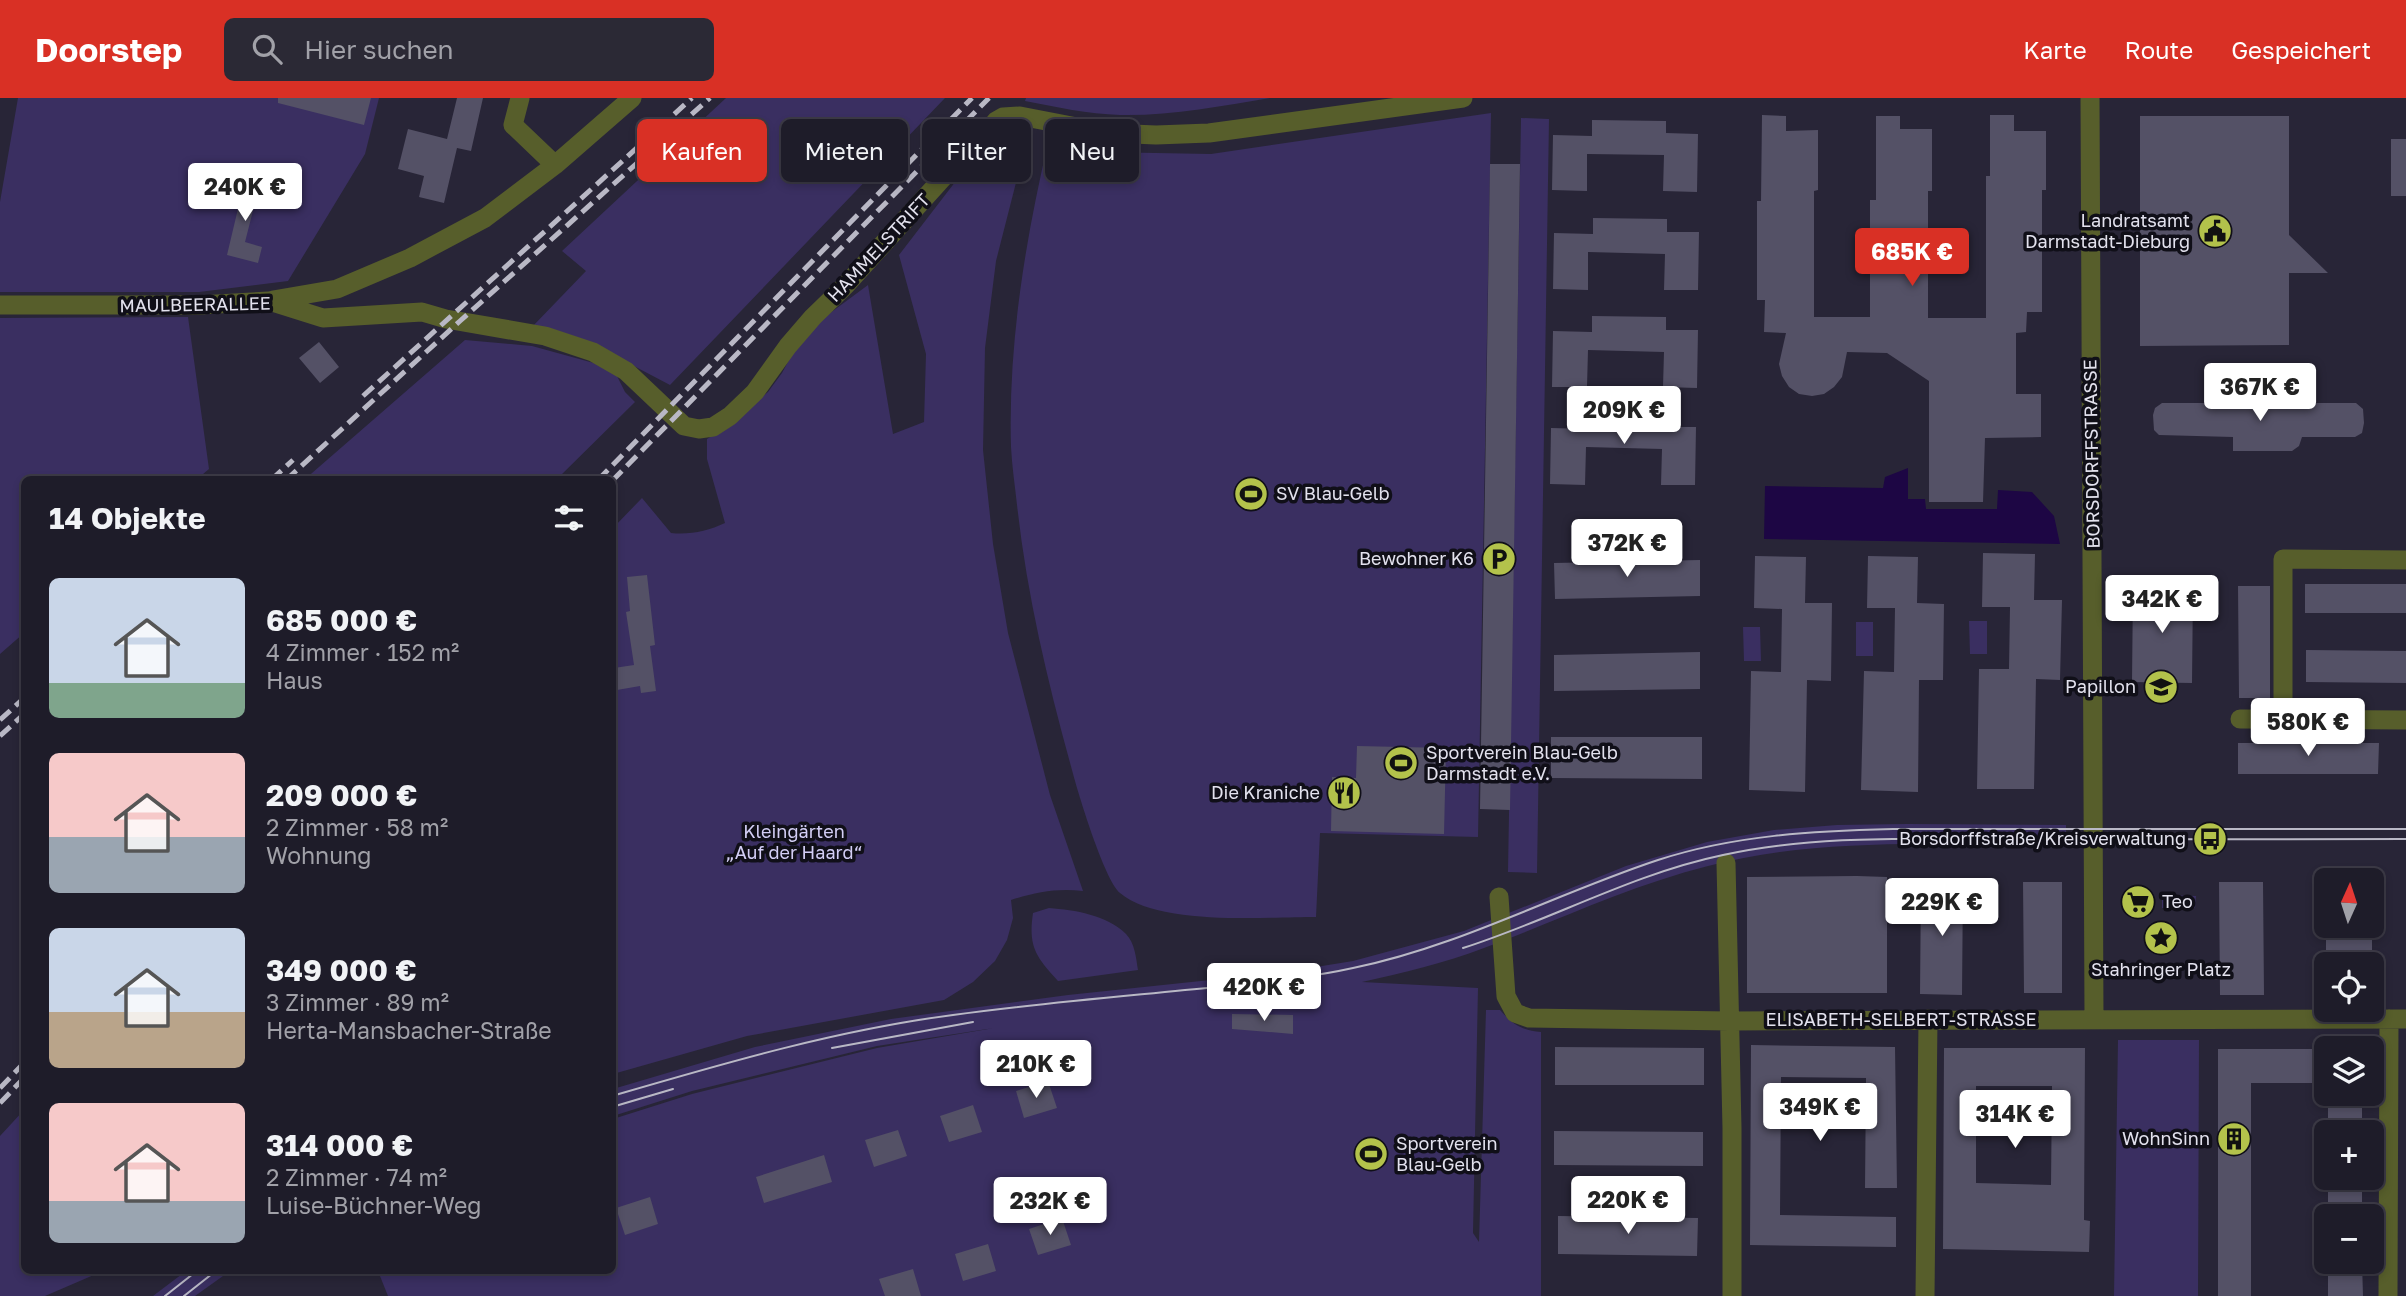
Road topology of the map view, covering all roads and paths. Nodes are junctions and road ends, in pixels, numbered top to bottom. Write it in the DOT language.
graph roads {
  1 [pos="520,98"];
  2 [pos="632,98"];
  3 [pos="1463,98"];
  4 [pos="2091,98"];
  5 [pos="555,165"];
  6 [pos="269,301"];
  7 [pos="0,305"];
  8 [pos="690,429"];
  9 [pos="2406,560"];
  10 [pos="2240,719"];
  11 [pos="2283,720"];
  12 [pos="2406,720"];
  13 [pos="1726,863"];
  14 [pos="1499,897"];
  15 [pos="1928,1019"];
  16 [pos="2094,1019"];
  17 [pos="2398,1019"];
  18 [pos="1729,1021"];
  19 [pos="1732,1296"];
  20 [pos="1925,1296"];
  21 [pos="2388,1296"];
  1 -- 5 [label="street"];
  2 -- 5 [label="street"];
  3 -- 8 [label="street, HAMMELSTRIFT"];
  4 -- 16 [label="street, BORSDORFFSTRASSE"];
  5 -- 6 [label="street"];
  6 -- 7 [label="street, MAULBEERALLEE"];
  6 -- 8 [label="street, MAULBEERALLEE"];
  9 -- 11 [label="street"];
  10 -- 11 [label="street"];
  11 -- 12 [label="street"];
  13 -- 18 [label="street"];
  14 -- 18 [label="street, ELISABETH-SELBERT-STRASSE"];
  15 -- 16 [label="street, ELISABETH-SELBERT-STRASSE"];
  15 -- 18 [label="street, ELISABETH-SELBERT-STRASSE"];
  15 -- 20 [label="street"];
  16 -- 17 [label="street, ELISABETH-SELBERT-STRASSE"];
  17 -- 21 [label="street"];
  18 -- 19 [label="street"];
}
